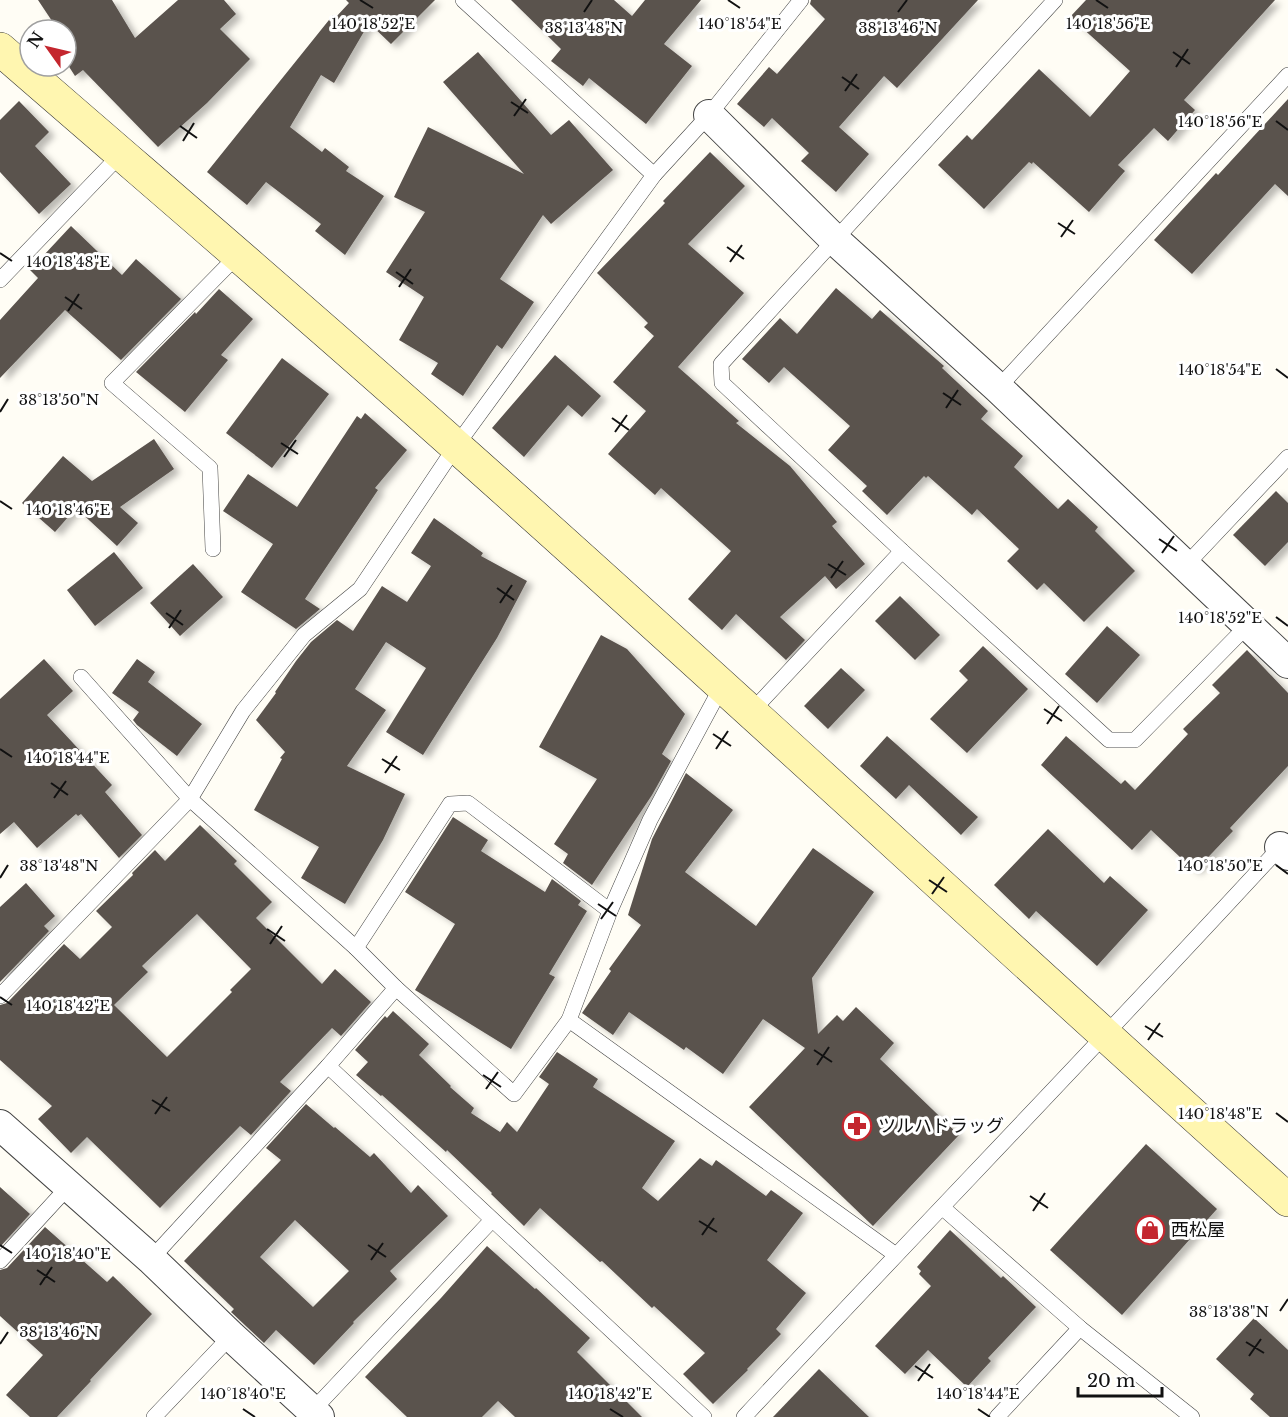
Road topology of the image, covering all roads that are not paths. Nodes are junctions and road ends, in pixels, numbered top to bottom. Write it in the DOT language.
graph roads {
  1 [pos="463,0"];
  2 [pos="801,0"];
  3 [pos="1055,0"];
  4 [pos="0,49"];
  5 [pos="1288,75"];
  6 [pos="709,115"];
  7 [pos="121,154"];
  8 [pos="654,175"];
  9 [pos="836,240"];
  10 [pos="237,256"];
  11 [pos="0,280"];
  12 [pos="998,388"];
  13 [pos="456,446"];
  14 [pos="1288,457"];
  15 [pos="213,549"];
  16 [pos="902,551"];
  17 [pos="1186,566"];
  18 [pos="1248,625"];
  19 [pos="1288,663"];
  20 [pos="81,677"];
  21 [pos="723,686"];
  22 [pos="751,712"];
  23 [pos="190,800"];
  24 [pos="1285,847"];
  25 [pos="610,911"];
  26 [pos="356,948"];
  27 [pos="396,988"];
  28 [pos="0,996"];
  29 [pos="569,1020"];
  30 [pos="1105,1036"];
  31 [pos="328,1066"];
  32 [pos="0,1125"];
  33 [pos="69,1186"];
  34 [pos="1288,1200"];
  35 [pos="942,1208"];
  36 [pos="492,1220"];
  37 [pos="896,1255"];
  38 [pos="151,1259"];
  39 [pos="0,1261"];
  40 [pos="1080,1328"];
  41 [pos="231,1336"];
  42 [pos="316,1414"];
  43 [pos="154,1417"];
  44 [pos="704,1417"];
  45 [pos="744,1417"];
  46 [pos="996,1417"];
  47 [pos="1192,1417"];
  1 -- 8 [label="lane"];
  2 -- 6 [label="lane"];
  3 -- 9 [label="lane"];
  4 -- 7 [label="street"];
  5 -- 12 [label="lane"];
  6 -- 8 [label="lane"];
  6 -- 9 [label="street"];
  7 -- 10 [label="street"];
  7 -- 11 [label="lane"];
  8 -- 13 [label="lane"];
  9 -- 12 [label="street"];
  9 -- 16 [label="lane"];
  10 -- 13 [label="street"];
  10 -- 15 [label="lane"];
  12 -- 17 [label="street"];
  13 -- 21 [label="street"];
  13 -- 23 [label="lane"];
  14 -- 17 [label="lane"];
  16 -- 18 [label="lane"];
  16 -- 22 [label="lane"];
  17 -- 18 [label="street"];
  18 -- 19 [label="street"];
  20 -- 23 [label="lane"];
  21 -- 22 [label="street"];
  21 -- 25 [label="lane"];
  22 -- 30 [label="street"];
  23 -- 26 [label="lane"];
  23 -- 28 [label="lane"];
  24 -- 30 [label="lane"];
  25 -- 26 [label="lane"];
  25 -- 29 [label="lane"];
  26 -- 27 [label="lane"];
  27 -- 29 [label="lane"];
  27 -- 31 [label="lane"];
  29 -- 37 [label="lane"];
  30 -- 34 [label="street"];
  30 -- 35 [label="lane"];
  31 -- 36 [label="lane"];
  31 -- 38 [label="lane"];
  32 -- 33 [label="street"];
  33 -- 38 [label="street"];
  33 -- 39 [label="lane"];
  35 -- 37 [label="lane"];
  35 -- 40 [label="lane"];
  36 -- 42 [label="lane"];
  36 -- 44 [label="lane"];
  37 -- 45 [label="lane"];
  38 -- 41 [label="street"];
  40 -- 46 [label="lane"];
  40 -- 47 [label="lane"];
  41 -- 42 [label="street"];
  41 -- 43 [label="lane"];
}
